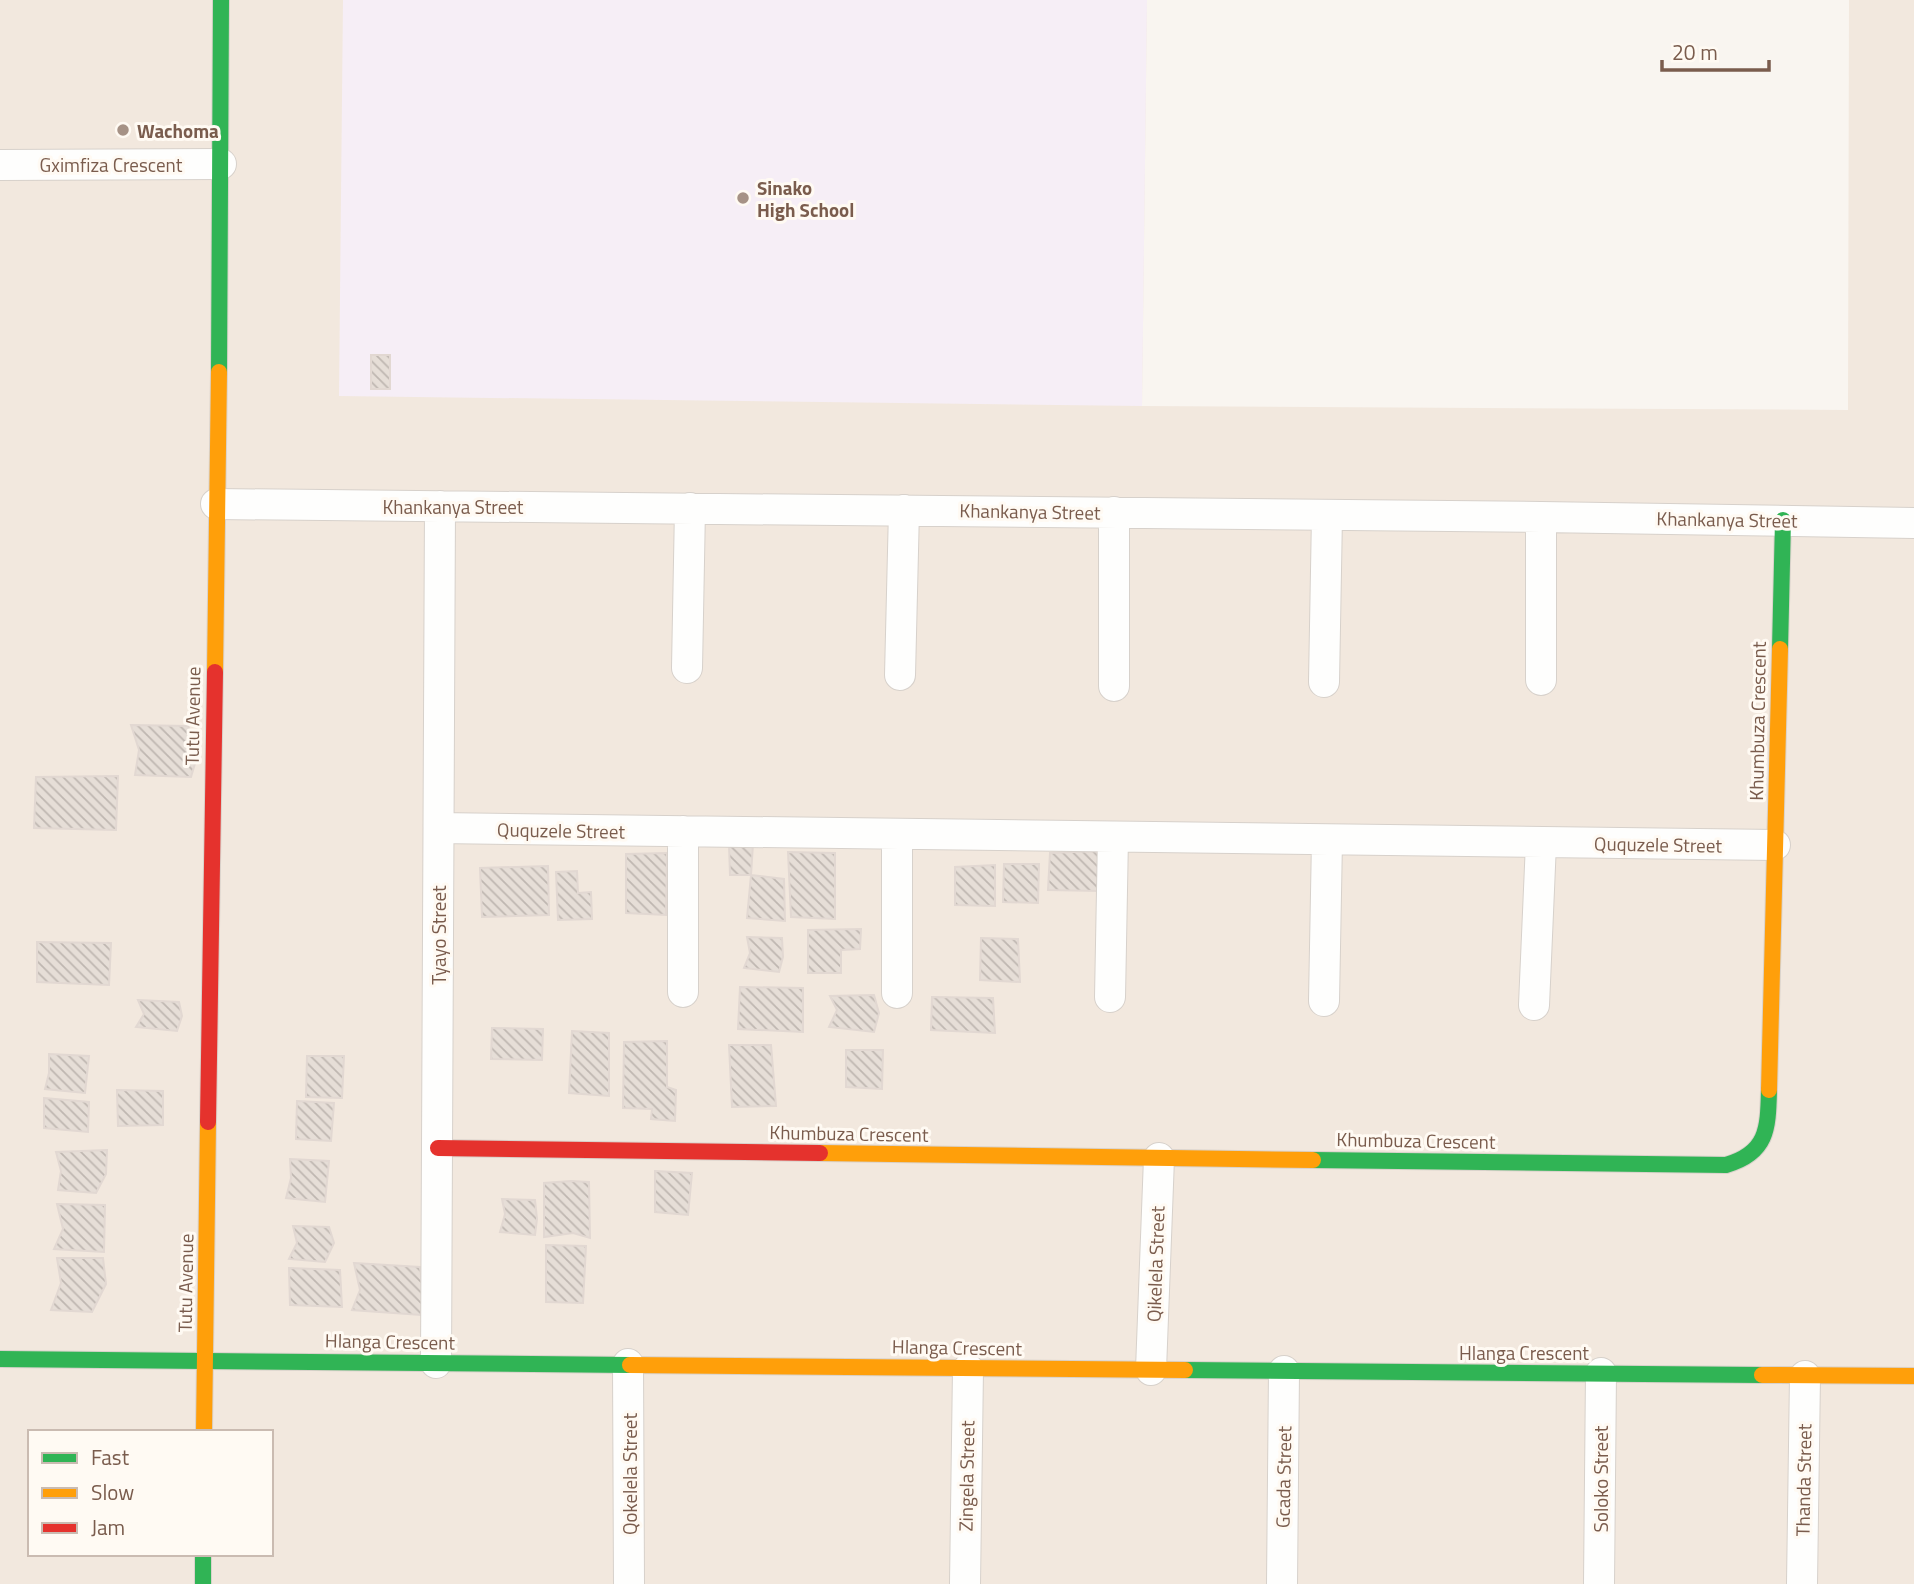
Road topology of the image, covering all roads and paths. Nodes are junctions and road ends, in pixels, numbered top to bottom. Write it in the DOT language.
graph roads {
  1 [pos="221,0"];
  2 [pos="221,164"];
  3 [pos="0,165"];
  4 [pos="216,504"];
  5 [pos="440,506"];
  6 [pos="690,508"];
  7 [pos="904,510"];
  8 [pos="1114,512"];
  9 [pos="1327,514"];
  10 [pos="1541,517"];
  11 [pos="1783,520"];
  12 [pos="1914,523"];
  13 [pos="687,668"];
  14 [pos="900,675"];
  15 [pos="1541,680"];
  16 [pos="1324,682"];
  17 [pos="1114,687"];
  18 [pos="439,828"];
  19 [pos="683,831"];
  20 [pos="897,834"];
  21 [pos="1113,837"];
  22 [pos="1327,840"];
  23 [pos="1541,843"];
  24 [pos="1775,845"];
  25 [pos="683,992"];
  26 [pos="897,993"];
  27 [pos="1110,997"];
  28 [pos="1324,1001"];
  29 [pos="1534,1005"];
  30 [pos="438,1148"];
  31 [pos="1158,1158"];
  32 [pos="0,1359"];
  33 [pos="205,1360"];
  34 [pos="436,1363"];
  35 [pos="628,1364"];
  36 [pos="968,1369"];
  37 [pos="1151,1370"];
  38 [pos="1284,1371"];
  39 [pos="1601,1373"];
  40 [pos="1805,1376"];
  41 [pos="1914,1376"];
  42 [pos="204,1430"];
  43 [pos="203,1556"];
  44 [pos="203,1584"];
  45 [pos="629,1584"];
  46 [pos="965,1584"];
  47 [pos="1282,1584"];
  48 [pos="1599,1584"];
  49 [pos="1802,1584"];
  1 -- 2 [label="street, Tutu Avenue"];
  2 -- 3 [label="street, Gximfiza Crescent"];
  2 -- 4 [label="street, Tutu Avenue"];
  4 -- 5 [label="street, Khankanya Street"];
  4 -- 33 [label="street, Tutu Avenue"];
  5 -- 6 [label="street, Khankanya Street"];
  5 -- 18 [label="street, Tyayo Street"];
  6 -- 7 [label="street, Khankanya Street"];
  6 -- 13 [label="street"];
  7 -- 8 [label="street, Khankanya Street"];
  7 -- 14 [label="street"];
  8 -- 9 [label="street, Khankanya Street"];
  8 -- 17 [label="street, Khankanya Street"];
  9 -- 10 [label="street, Khankanya Street"];
  9 -- 16 [label="street"];
  10 -- 11 [label="street, Khankanya Street"];
  10 -- 15 [label="street"];
  11 -- 12 [label="street, Khankanya Street"];
  11 -- 24 [label="street, Khumbuza Crescent"];
  18 -- 19 [label="street, Ququzele Street"];
  18 -- 30 [label="street, Tyayo Street"];
  19 -- 20 [label="street, Ququzele Street"];
  19 -- 25 [label="street"];
  20 -- 21 [label="street, Ququzele Street"];
  20 -- 26 [label="street"];
  21 -- 22 [label="street, Ququzele Street"];
  21 -- 27 [label="street"];
  22 -- 23 [label="street, Ququzele Street"];
  22 -- 28 [label="street"];
  23 -- 24 [label="street, Ququzele Street"];
  23 -- 29 [label="street"];
  24 -- 31 [label="street, Khumbuza Crescent"];
  30 -- 31 [label="street, Khumbuza Crescent"];
  30 -- 34 [label="street, Tyayo Street"];
  31 -- 37 [label="street, Qikelela Street"];
  32 -- 33 [label="street, Hlanga Crescent"];
  33 -- 34 [label="street, Hlanga Crescent"];
  33 -- 42 [label="street, Tutu Avenue"];
  34 -- 35 [label="street, Hlanga Crescent"];
  35 -- 36 [label="street, Hlanga Crescent"];
  35 -- 45 [label="street, Qokelela Street"];
  36 -- 37 [label="street, Hlanga Crescent"];
  36 -- 46 [label="street, Zingela Street"];
  37 -- 38 [label="street, Hlanga Crescent"];
  38 -- 39 [label="street, Hlanga Crescent"];
  38 -- 47 [label="street, Gcada Street"];
  39 -- 40 [label="street, Hlanga Crescent"];
  39 -- 48 [label="street, Soloko Street"];
  40 -- 41 [label="street, Hlanga Crescent"];
  40 -- 49 [label="street, Thanda Street"];
  43 -- 44 [label="street"];
}
